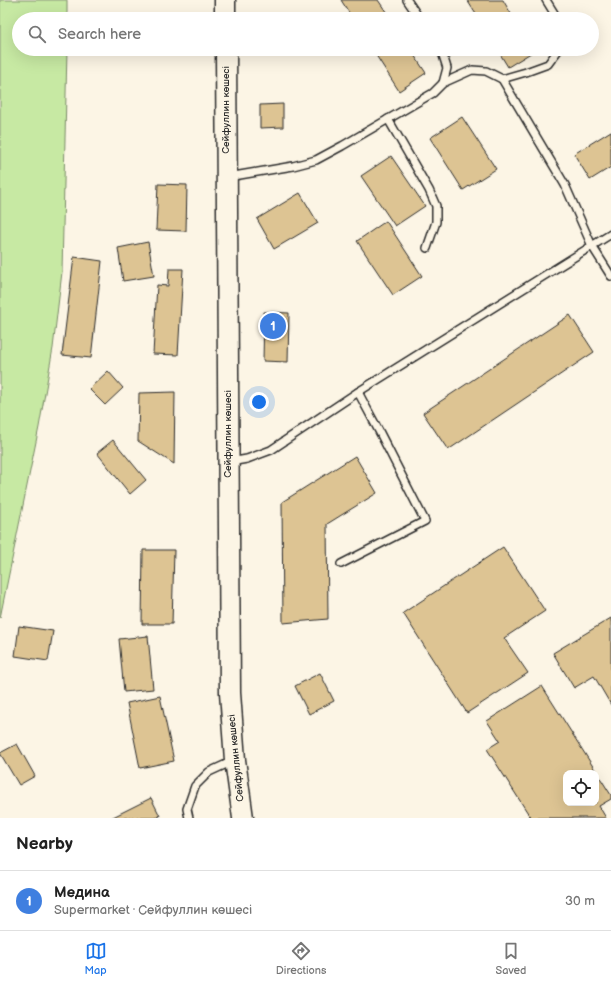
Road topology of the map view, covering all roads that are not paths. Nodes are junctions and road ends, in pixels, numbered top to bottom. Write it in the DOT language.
graph roads {
  1 [pos="225,0"];
  2 [pos="407,0"];
  3 [pos="546,0"];
  4 [pos="226,12"];
  5 [pos="415,12"];
  6 [pos="553,12"];
  7 [pos="226,56"];
  8 [pos="443,56"];
  9 [pos="553,56"];
  10 [pos="502,79"];
  11 [pos="444,82"];
  12 [pos="388,119"];
  13 [pos="226,178"];
  14 [pos="611,234"];
  15 [pos="592,246"];
  16 [pos="427,248"];
  17 [pos="611,276"];
  18 [pos="358,392"];
  19 [pos="228,463"];
  20 [pos="341,564"];
  21 [pos="235,760"];
  22 [pos="189,818"];
  23 [pos="242,818"];
  1 -- 4 [label="main road"];
  2 -- 5 [label="lane"];
  3 -- 6 [label="lane"];
  7 -- 13 [label="main road, Сейфуллин көшесі"];
  8 -- 11 [label="lane"];
  9 -- 10 [label="lane"];
  10 -- 11 [label="lane"];
  10 -- 15 [label="lane"];
  11 -- 12 [label="lane"];
  12 -- 13 [label="lane"];
  12 -- 16 [label="lane"];
  13 -- 19 [label="main road, Сейфуллин көшесі"];
  14 -- 15 [label="lane"];
  15 -- 17 [label="lane"];
  15 -- 18 [label="lane"];
  18 -- 19 [label="lane"];
  18 -- 20 [label="lane"];
  19 -- 21 [label="main road, Сейфуллин көшесі"];
  21 -- 22 [label="lane"];
  21 -- 23 [label="main road, Сейфуллин көшесі"];
}
